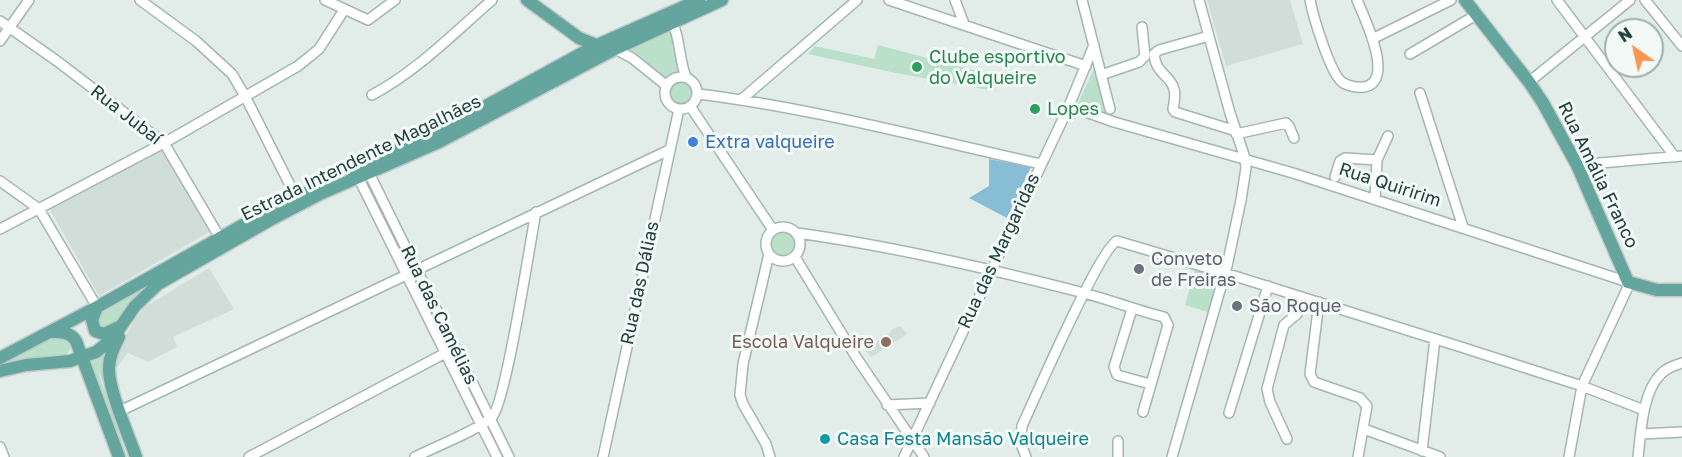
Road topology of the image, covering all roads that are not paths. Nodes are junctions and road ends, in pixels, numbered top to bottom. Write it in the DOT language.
graph roads {
  1 [pos="29,0"];
  2 [pos="140,0"];
  3 [pos="325,0"];
  4 [pos="394,0"];
  5 [pos="492,0"];
  6 [pos="527,0"];
  7 [pos="699,0"];
  8 [pos="722,0"];
  9 [pos="857,0"];
  10 [pos="890,0"];
  11 [pos="956,0"];
  12 [pos="1082,0"];
  13 [pos="1199,0"];
  14 [pos="1310,0"];
  15 [pos="1357,0"];
  16 [pos="1451,0"];
  17 [pos="1465,0"];
  18 [pos="1557,0"];
  19 [pos="1630,0"];
  20 [pos="1646,0"];
  21 [pos="344,10"];
  22 [pos="1476,15"];
  23 [pos="668,19"];
  24 [pos="0,21"];
  25 [pos="964,24"];
  26 [pos="1142,27"];
  27 [pos="10,28"];
  28 [pos="1209,36"];
  29 [pos="1585,37"];
  30 [pos="1372,39"];
  31 [pos="0,41"];
  32 [pos="1094,45"];
  33 [pos="595,46"];
  34 [pos="1682,46"];
  35 [pos="615,49"];
  36 [pos="1410,54"];
  37 [pos="1086,66"];
  38 [pos="1101,75"];
  39 [pos="686,77"];
  40 [pos="1529,82"];
  41 [pos="667,86"];
  42 [pos="1420,93"];
  43 [pos="698,94"];
  44 [pos="372,95"];
  45 [pos="245,96"];
  46 [pos="742,99"];
  47 [pos="690,106"];
  48 [pos="1069,106"];
  49 [pos="679,109"];
  50 [pos="1110,109"];
  51 [pos="1236,133"];
  52 [pos="1388,136"];
  53 [pos="1294,138"];
  54 [pos="164,143"];
  55 [pos="669,150"];
  56 [pos="1678,156"];
  57 [pos="1245,158"];
  58 [pos="1377,160"];
  59 [pos="1041,164"];
  60 [pos="1577,165"];
  61 [pos="364,175"];
  62 [pos="1335,177"];
  63 [pos="0,181"];
  64 [pos="296,197"];
  65 [pos="1375,199"];
  66 [pos="39,209"];
  67 [pos="536,212"];
  68 [pos="1463,227"];
  69 [pos="0,230"];
  70 [pos="773,230"];
  71 [pos="797,233"];
  72 [pos="220,238"];
  73 [pos="769,254"];
  74 [pos="795,257"];
  75 [pos="417,270"];
  76 [pos="992,270"];
  77 [pos="1225,273"];
  78 [pos="406,276"];
  79 [pos="1628,282"];
  80 [pos="1268,286"];
  81 [pos="1682,290"];
  82 [pos="1084,293"];
  83 [pos="1302,298"];
  84 [pos="1318,302"];
  85 [pos="97,307"];
  86 [pos="1132,309"];
  87 [pos="125,322"];
  88 [pos="51,333"];
  89 [pos="1435,339"];
  90 [pos="456,348"];
  91 [pos="446,353"];
  92 [pos="83,357"];
  93 [pos="0,358"];
  94 [pos="1682,363"];
  95 [pos="0,371"];
  96 [pos="1150,384"];
  97 [pos="1582,387"];
  98 [pos="930,402"];
  99 [pos="887,405"];
  100 [pos="1644,410"];
  101 [pos="120,411"];
  102 [pos="1143,412"];
  103 [pos="1229,413"];
  104 [pos="490,419"];
  105 [pos="481,424"];
  106 [pos="1364,429"];
  107 [pos="1682,432"];
  108 [pos="1641,434"];
  109 [pos="1287,439"];
  110 [pos="912,440"];
  111 [pos="1118,441"];
  112 [pos="0,447"];
  113 [pos="1422,451"];
  114 [pos="4,457"];
  115 [pos="119,457"];
  116 [pos="136,457"];
  117 [pos="249,457"];
  118 [pos="415,457"];
  119 [pos="497,457"];
  120 [pos="509,457"];
  121 [pos="603,457"];
  122 [pos="770,457"];
  123 [pos="904,457"];
  124 [pos="924,457"];
  125 [pos="1026,457"];
  126 [pos="1118,457"];
  127 [pos="1172,457"];
  128 [pos="1358,457"];
  129 [pos="1440,457"];
  130 [pos="1569,457"];
  131 [pos="1638,457"];
  1 -- 27 [label="street"];
  2 -- 45 [label="street"];
  3 -- 21 [label="street"];
  4 -- 21 [label="street"];
  5 -- 44 [label="street"];
  6 -- 33 [label="main road"];
  7 -- 23 [label="main road, Estrada Intendente Magalhães"];
  8 -- 23 [label="main road, Estrada Intendente Magalhães"];
  9 -- 46 [label="street"];
  10 -- 25 [label="street"];
  11 -- 25 [label="street"];
  12 -- 32 [label="street"];
  13 -- 28 [label="street"];
  14 -- 30 [label="street"];
  15 -- 30 [label="street"];
  16 -- 30 [label="street"];
  17 -- 22 [label="main road, Rua Amália Franco"];
  18 -- 29 [label="street"];
  19 -- 29 [label="street"];
  20 -- 34 [label="street"];
  21 -- 45 [label="street"];
  22 -- 36 [label="street"];
  22 -- 40 [label="main road, Rua Amália Franco"];
  23 -- 33 [label="main road, Estrada Intendente Magalhães"];
  23 -- 35 [label="main road, Estrada Intendente Magalhães"];
  23 -- 39 [label="street"];
  24 -- 27 [label="street, Rua Jubaí"];
  25 -- 37 [label="street"];
  26 -- 38 [label="street"];
  27 -- 31 [label="street"];
  27 -- 54 [label="street, Rua Jubaí"];
  28 -- 51 [label="street"];
  28 -- 51 [label="street"];
  29 -- 40 [label="street"];
  29 -- 56 [label="street"];
  32 -- 37 [label="street, Rua das Margaridas"];
  32 -- 38 [label="street"];
  33 -- 35 [label="main road"];
  33 -- 64 [label="main road, Estrada Intendente Magalhães"];
  35 -- 41 [label="street"];
  35 -- 61 [label="main road, Estrada Intendente Magalhães"];
  37 -- 48 [label="street, Rua das Margaridas"];
  38 -- 50 [label="street"];
  39 -- 41 [label="street"];
  39 -- 43 [label="street"];
  40 -- 60 [label="main road, Rua Amália Franco"];
  41 -- 49 [label="street"];
  42 -- 68 [label="street"];
  43 -- 46 [label="street"];
  43 -- 47 [label="street"];
  45 -- 54 [label="street"];
  45 -- 64 [label="street"];
  46 -- 59 [label="street"];
  47 -- 49 [label="street"];
  47 -- 70 [label="street"];
  48 -- 57 [label="street, Rua Quiririm"];
  48 -- 59 [label="street, Rua das Margaridas"];
  49 -- 55 [label="street, Rua das Dálias"];
  51 -- 53 [label="street"];
  51 -- 57 [label="street"];
  52 -- 58 [label="street"];
  54 -- 66 [label="street"];
  54 -- 72 [label="street, Rua Jubaí"];
  55 -- 67 [label="street"];
  55 -- 121 [label="street, Rua das Dálias"];
  56 -- 60 [label="street"];
  57 -- 65 [label="street, Rua Quiririm"];
  57 -- 77 [label="street"];
  58 -- 62 [label="street"];
  58 -- 65 [label="street"];
  59 -- 76 [label="street, Rua das Margaridas"];
  60 -- 79 [label="main road, Rua Amália Franco"];
  61 -- 75 [label="street, Rua das Camélias"];
  61 -- 78 [label="street, Rua das Camélias"];
  61 -- 87 [label="main road, Estrada Intendente Magalhães"];
  63 -- 66 [label="street"];
  64 -- 72 [label="main road, Estrada Intendente Magalhães"];
  65 -- 68 [label="street, Rua Quiririm"];
  66 -- 69 [label="street"];
  66 -- 85 [label="street"];
  67 -- 75 [label="street"];
  67 -- 104 [label="street"];
  68 -- 79 [label="street, Rua Quiririm"];
  70 -- 71 [label="street"];
  70 -- 73 [label="street"];
  71 -- 74 [label="street"];
  71 -- 76 [label="street"];
  72 -- 85 [label="main road, Estrada Intendente Magalhães"];
  73 -- 74 [label="street"];
  73 -- 122 [label="street"];
  74 -- 99 [label="street"];
  75 -- 78 [label="street"];
  75 -- 90 [label="street, Rua das Camélias"];
  76 -- 82 [label="street"];
  76 -- 98 [label="street, Rua das Margaridas"];
  77 -- 80 [label="street"];
  77 -- 82 [label="street"];
  77 -- 127 [label="street"];
  78 -- 91 [label="street, Rua das Camélias"];
  78 -- 101 [label="street"];
  79 -- 81 [label="main road, Rua Quiririm"];
  79 -- 97 [label="street"];
  80 -- 83 [label="street"];
  80 -- 103 [label="street"];
  82 -- 86 [label="street"];
  82 -- 125 [label="street"];
  83 -- 84 [label="street"];
  83 -- 109 [label="street"];
  84 -- 89 [label="street"];
  84 -- 106 [label="street"];
  85 -- 87 [label="main road"];
  85 -- 88 [label="main road, Estrada Intendente Magalhães"];
  86 -- 96 [label="street"];
  86 -- 96 [label="street"];
  87 -- 92 [label="main road, Estrada Intendente Magalhães"];
  87 -- 101 [label="main road"];
  88 -- 92 [label="main road"];
  88 -- 93 [label="main road, Estrada Intendente Magalhães"];
  89 -- 97 [label="street"];
  89 -- 113 [label="street"];
  90 -- 91 [label="street"];
  90 -- 104 [label="street, Rua das Camélias"];
  91 -- 105 [label="street, Rua das Camélias"];
  91 -- 117 [label="street"];
  92 -- 95 [label="main road, Estrada Intendente Magalhães"];
  92 -- 115 [label="main road"];
  94 -- 100 [label="street"];
  96 -- 102 [label="street"];
  97 -- 100 [label="street"];
  97 -- 130 [label="street"];
  98 -- 99 [label="street"];
  98 -- 110 [label="street, Rua das Margaridas"];
  99 -- 110 [label="street"];
  100 -- 108 [label="street"];
  101 -- 116 [label="main road"];
  104 -- 105 [label="street"];
  104 -- 120 [label="street, Rua das Camélias"];
  105 -- 118 [label="street"];
  105 -- 119 [label="street, Rua das Camélias"];
  106 -- 113 [label="street"];
  106 -- 128 [label="street"];
  107 -- 108 [label="street"];
  108 -- 131 [label="street"];
  110 -- 123 [label="street, Rua das Margaridas"];
  110 -- 124 [label="street"];
  111 -- 126 [label="street"];
  112 -- 114 [label="street"];
  113 -- 129 [label="street"];
}
